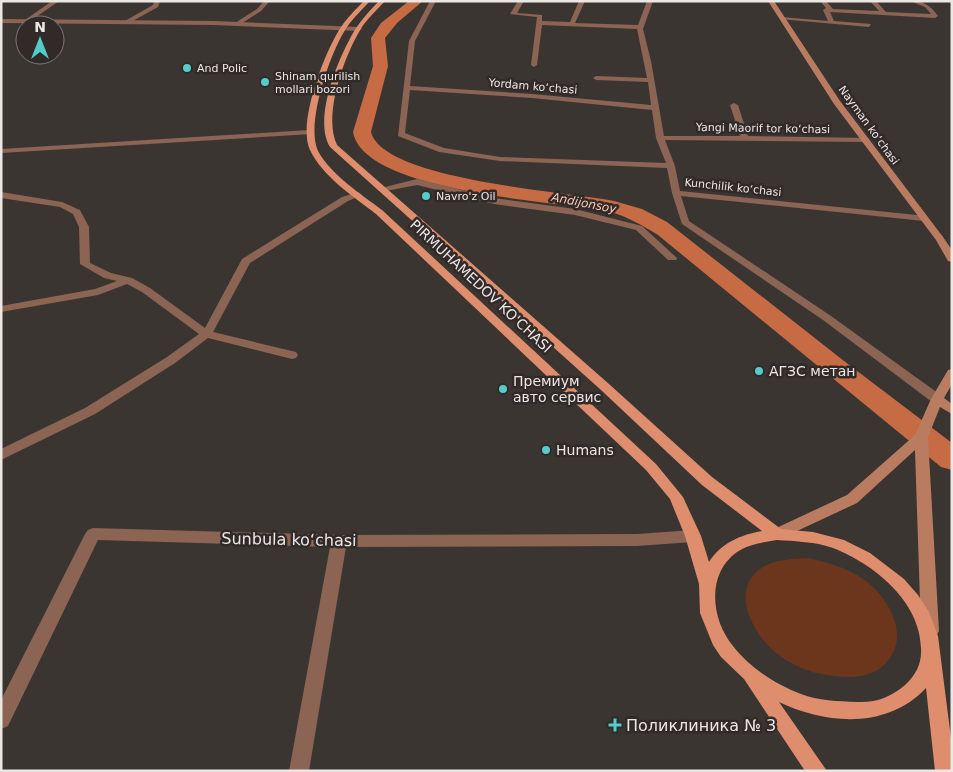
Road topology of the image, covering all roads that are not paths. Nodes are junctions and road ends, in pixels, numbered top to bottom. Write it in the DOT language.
graph roads {
  1 [pos="56,1"];
  2 [pos="267,1"];
  3 [pos="367,1"];
  4 [pos="382,1"];
  5 [pos="433,1"];
  6 [pos="521,1"];
  7 [pos="582,1"];
  8 [pos="650,1"];
  9 [pos="771,1"];
  10 [pos="823,1"];
  11 [pos="873,1"];
  12 [pos="913,1"];
  13 [pos="158,4"];
  14 [pos="826,10"];
  15 [pos="884,14"];
  16 [pos="36,15"];
  17 [pos="782,20"];
  18 [pos="1,21"];
  19 [pos="15,21"];
  20 [pos="65,21"];
  21 [pos="127,22"];
  22 [pos="539,22"];
  23 [pos="832,23"];
  24 [pos="237,24"];
  25 [pos="572,24"];
  26 [pos="870,25"];
  27 [pos="640,27"];
  28 [pos="343,28"];
  29 [pos="358,29"];
  30 [pos="534,64"];
  31 [pos="596,78"];
  32 [pos="651,80"];
  33 [pos="407,88"];
  34 [pos="734,105"];
  35 [pos="656,108"];
  36 [pos="309,132"];
  37 [pos="660,138"];
  38 [pos="745,139"];
  39 [pos="865,140"];
  40 [pos="1,152"];
  41 [pos="671,166"];
  42 [pos="381,189"];
  43 [pos="676,193"];
  44 [pos="1,195"];
  45 [pos="358,195"];
  46 [pos="924,218"];
  47 [pos="672,258"];
  48 [pos="952,259"];
  49 [pos="128,280"];
  50 [pos="1,309"];
  51 [pos="206,334"];
  52 [pos="292,355"];
  53 [pos="952,373"];
  54 [pos="937,399"];
  55 [pos="952,410"];
  56 [pos="921,436"];
  57 [pos="1,455"];
  58 [pos="777,534"];
  59 [pos="693,536"];
  60 [pos="339,541"];
  61 [pos="707,583"];
  62 [pos="931,648"];
  63 [pos="748,673"];
  64 [pos="1,720"];
  65 [pos="299,771"];
  66 [pos="817,771"];
  67 [pos="945,771"];
  1 -- 16 [label="street"];
  2 -- 24 [label="street"];
  3 -- 28 [label="main road"];
  4 -- 29 [label="main road, PIRMUHAMEDOV KO'CHASI"];
  5 -- 33 [label="street"];
  6 -- 22 [label="street"];
  7 -- 25 [label="street"];
  8 -- 27 [label="street"];
  9 -- 17 [label="main road, Nayman koʻchasi"];
  10 -- 14 [label="street"];
  11 -- 15 [label="street"];
  12 -- 15 [label="street"];
  13 -- 21 [label="street"];
  14 -- 15 [label="street"];
  14 -- 23 [label="street"];
  17 -- 23 [label="street"];
  17 -- 39 [label="main road, Nayman koʻchasi"];
  18 -- 19 [label="street"];
  20 -- 21 [label="street"];
  21 -- 24 [label="street"];
  22 -- 25 [label="street"];
  22 -- 30 [label="street"];
  23 -- 26 [label="street"];
  24 -- 28 [label="street"];
  25 -- 27 [label="street"];
  27 -- 32 [label="street, Kunchilik koʻchasi"];
  28 -- 29 [label="street"];
  28 -- 36 [label="main road"];
  29 -- 42 [label="main road, PIRMUHAMEDOV KO'CHASI"];
  31 -- 32 [label="street"];
  32 -- 35 [label="street, Kunchilik koʻchasi"];
  33 -- 35 [label="street, Yordam koʻchasi"];
  33 -- 41 [label="street"];
  34 -- 38 [label="street"];
  35 -- 37 [label="street, Kunchilik koʻchasi"];
  36 -- 40 [label="street"];
  36 -- 45 [label="main road, PIRMUHAMEDOV KO'CHASI"];
  37 -- 38 [label="street, Yangi Maorif tor koʻchasi"];
  37 -- 41 [label="street, Kunchilik koʻchasi"];
  38 -- 39 [label="street, Yangi Maorif tor koʻchasi"];
  39 -- 46 [label="main road, Nayman koʻchasi"];
  41 -- 43 [label="street, Kunchilik koʻchasi"];
  42 -- 47 [label="street"];
  42 -- 58 [label="main road, PIRMUHAMEDOV KO'CHASI"];
  43 -- 46 [label="street, Kunchilik koʻchasi"];
  43 -- 54 [label="street"];
  44 -- 49 [label="street"];
  45 -- 51 [label="street"];
  45 -- 59 [label="main road, PIRMUHAMEDOV KO'CHASI"];
  46 -- 48 [label="main road, Nayman koʻchasi"];
  49 -- 50 [label="street"];
  49 -- 51 [label="street"];
  51 -- 52 [label="street"];
  51 -- 57 [label="street"];
  53 -- 54 [label="main road"];
  54 -- 55 [label="main road"];
  54 -- 56 [label="main road"];
  56 -- 58 [label="main road"];
  56 -- 62 [label="main road"];
  58 -- 61 [label="main road"];
  58 -- 62 [label="main road"];
  59 -- 60 [label="street, Sunbula koʻchasi"];
  59 -- 61 [label="main road, PIRMUHAMEDOV KO'CHASI"];
  60 -- 64 [label="street, Sunbula koʻchasi"];
  60 -- 65 [label="street"];
  61 -- 63 [label="main road"];
  62 -- 63 [label="main road"];
  62 -- 67 [label="main road"];
  63 -- 66 [label="main road"];
}
